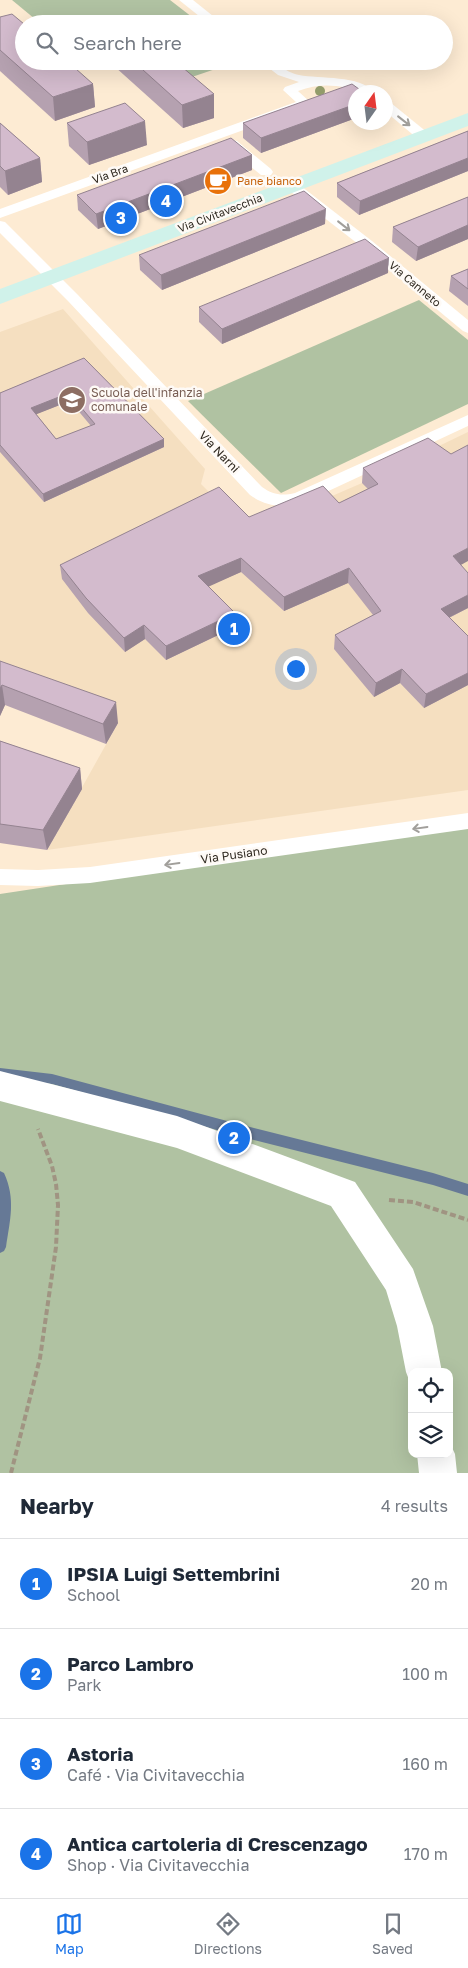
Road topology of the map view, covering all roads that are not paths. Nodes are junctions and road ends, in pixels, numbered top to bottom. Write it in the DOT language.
graph roads {
  1 [pos="185,0"];
  2 [pos="204,15"];
  3 [pos="280,70"];
  4 [pos="316,81"];
  5 [pos="348,85"];
  6 [pos="393,112"];
  7 [pos="468,119"];
  8 [pos="219,134"];
  9 [pos="423,136"];
  10 [pos="266,172"];
  11 [pos="292,186"];
  12 [pos="0,214"];
  13 [pos="0,225"];
  14 [pos="52,277"];
  15 [pos="0,297"];
  16 [pos="468,328"];
  17 [pos="468,420"];
  18 [pos="468,821"];
  19 [pos="0,877"];
  20 [pos="12,1089"];
  21 [pos="423,1368"];
  22 [pos="436,1458"];
  23 [pos="438,1473"];
  1 -- 2 [label="lane"];
  3 -- 4 [label="lane, Via Bra"];
  4 -- 5 [label="lane, Via Bra"];
  4 -- 8 [label="lane, Via Bra"];
  6 -- 9 [label="lane, one-way"];
  7 -- 9 [label="street, Via Civitavecchia"];
  8 -- 10 [label="lane"];
  8 -- 12 [label="lane, Via Bra"];
  9 -- 11 [label="street, Via Civitavecchia"];
  11 -- 14 [label="street, Via Civitavecchia"];
  11 -- 16 [label="lane, Via Canneto, one-way"];
  13 -- 14 [label="lane, Via Narni"];
  14 -- 15 [label="street, Via Civitavecchia"];
  14 -- 17 [label="lane, Via Narni"];
  18 -- 19 [label="lane, Via Pusiano, one-way"];
  20 -- 21 [label="street"];
  22 -- 23 [label="street"];
}
